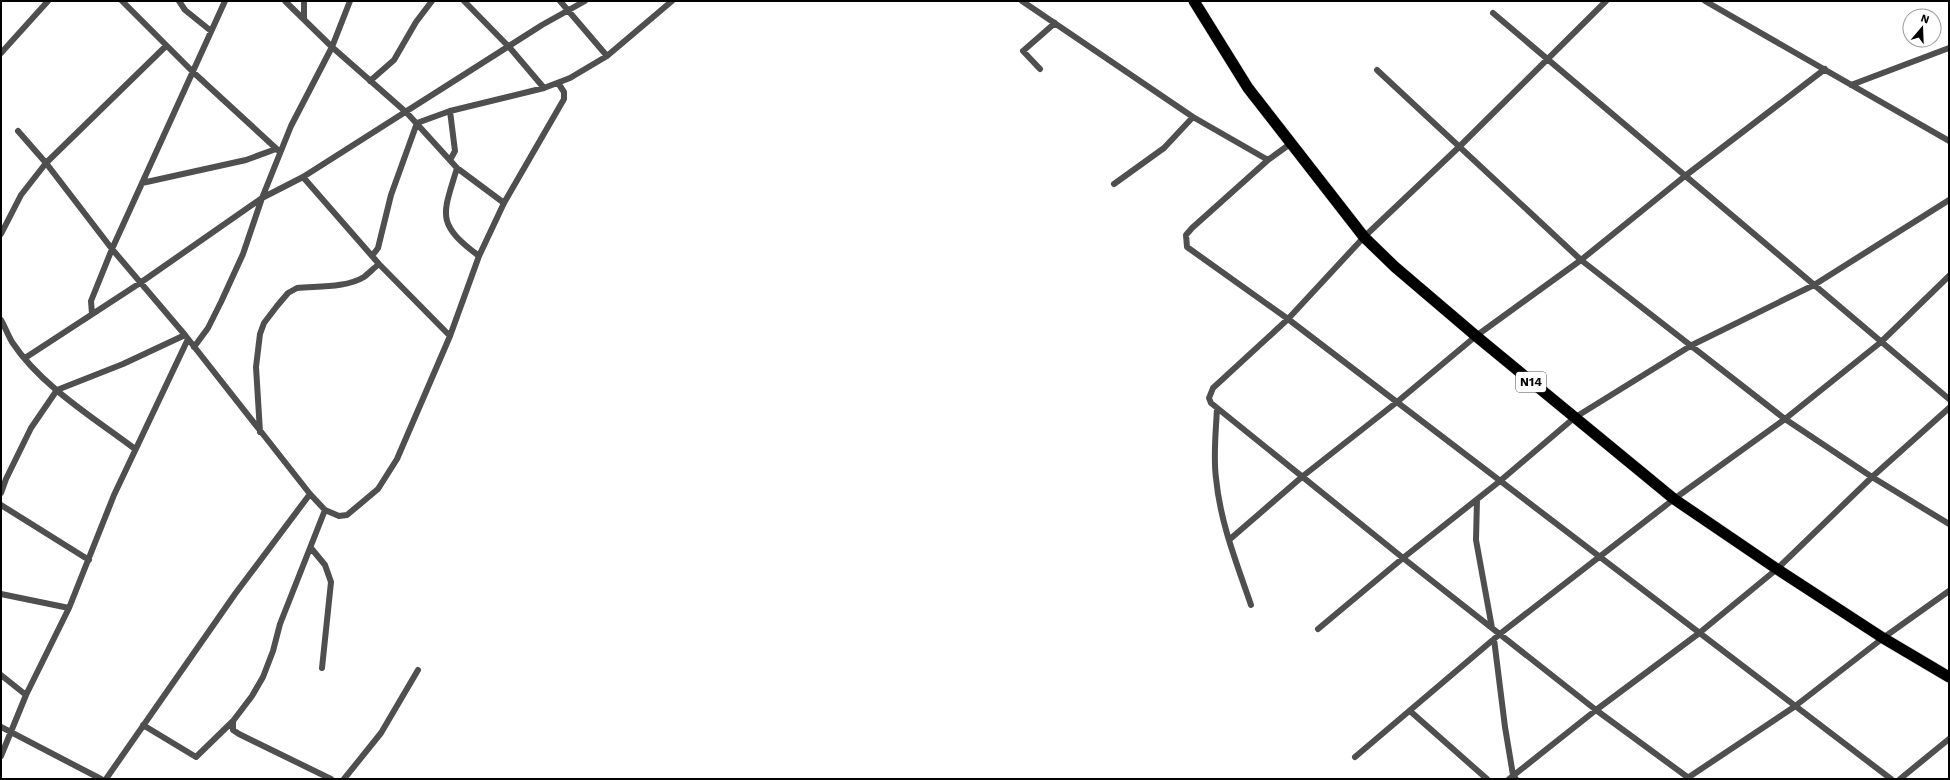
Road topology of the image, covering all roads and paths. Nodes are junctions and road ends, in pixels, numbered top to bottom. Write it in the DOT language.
graph roads {
  1 [pos="48,1"];
  2 [pos="122,1"];
  3 [pos="179,1"];
  4 [pos="225,1"];
  5 [pos="285,1"];
  6 [pos="304,1"];
  7 [pos="350,1"];
  8 [pos="432,1"];
  9 [pos="464,1"];
  10 [pos="560,1"];
  11 [pos="585,1"];
  12 [pos="672,1"];
  13 [pos="1022,1"];
  14 [pos="1194,1"];
  15 [pos="1606,1"];
  16 [pos="1705,1"];
  17 [pos="568,11"];
  18 [pos="1493,13"];
  19 [pos="304,18"];
  20 [pos="1055,23"];
  21 [pos="211,31"];
  22 [pos="166,46"];
  23 [pos="332,47"];
  24 [pos="510,48"];
  25 [pos="1949,48"];
  26 [pos="1,53"];
  27 [pos="607,56"];
  28 [pos="1548,59"];
  29 [pos="1040,69"];
  30 [pos="1376,70"];
  31 [pos="1825,70"];
  32 [pos="192,72"];
  33 [pos="370,81"];
  34 [pos="558,83"];
  35 [pos="1851,85"];
  36 [pos="544,88"];
  37 [pos="450,111"];
  38 [pos="407,113"];
  39 [pos="1193,117"];
  40 [pos="417,123"];
  41 [pos="18,131"];
  42 [pos="1949,141"];
  43 [pos="1290,144"];
  44 [pos="1459,147"];
  45 [pos="278,151"];
  46 [pos="450,160"];
  47 [pos="1268,160"];
  48 [pos="46,163"];
  49 [pos="457,168"];
  50 [pos="1685,176"];
  51 [pos="303,177"];
  52 [pos="142,183"];
  53 [pos="1114,184"];
  54 [pos="262,198"];
  55 [pos="1949,200"];
  56 [pos="504,204"];
  57 [pos="1,234"];
  58 [pos="1364,237"];
  59 [pos="112,249"];
  60 [pos="372,256"];
  61 [pos="479,256"];
  62 [pos="1581,260"];
  63 [pos="379,264"];
  64 [pos="1949,276"];
  65 [pos="140,283"];
  66 [pos="1814,285"];
  67 [pos="92,314"];
  68 [pos="1288,319"];
  69 [pos="1,320"];
  70 [pos="450,336"];
  71 [pos="1476,336"];
  72 [pos="187,337"];
  73 [pos="1881,342"];
  74 [pos="1692,345"];
  75 [pos="194,347"];
  76 [pos="25,358"];
  77 [pos="57,390"];
  78 [pos="1949,399"];
  79 [pos="1397,402"];
  80 [pos="1217,408"];
  81 [pos="1949,408"];
  82 [pos="1574,418"];
  83 [pos="1785,419"];
  84 [pos="260,432"];
  85 [pos="136,449"];
  86 [pos="1303,476"];
  87 [pos="1872,477"];
  88 [pos="1500,481"];
  89 [pos="1,493"];
  90 [pos="310,494"];
  91 [pos="1674,499"];
  92 [pos="1477,500"];
  93 [pos="1,505"];
  94 [pos="325,510"];
  95 [pos="1949,524"];
  96 [pos="1229,540"];
  97 [pos="311,548"];
  98 [pos="1599,557"];
  99 [pos="1403,558"];
  100 [pos="89,560"];
  101 [pos="1777,569"];
  102 [pos="1949,591"];
  103 [pos="1,594"];
  104 [pos="1251,605"];
  105 [pos="69,608"];
  106 [pos="1492,628"];
  107 [pos="1318,629"];
  108 [pos="1501,633"];
  109 [pos="1698,634"];
  110 [pos="1884,638"];
  111 [pos="1494,639"];
  112 [pos="322,668"];
  113 [pos="418,670"];
  114 [pos="1,675"];
  115 [pos="1949,676"];
  116 [pos="26,695"];
  117 [pos="1794,707"];
  118 [pos="1596,710"];
  119 [pos="1410,711"];
  120 [pos="233,721"];
  121 [pos="143,725"];
  122 [pos="1,727"];
  123 [pos="10,732"];
  124 [pos="1949,739"];
  125 [pos="1,756"];
  126 [pos="1355,757"];
  127 [pos="1513,778"];
  128 [pos="1688,778"];
  129 [pos="101,779"];
  130 [pos="106,779"];
  131 [pos="331,779"];
  132 [pos="344,779"];
  133 [pos="1487,779"];
  134 [pos="1891,779"];
  135 [pos="1900,779"];
  1 -- 26 [label="street"];
  2 -- 22 [label="street"];
  3 -- 21 [label="street"];
  4 -- 21 [label="street"];
  5 -- 19 [label="street"];
  6 -- 19 [label="street"];
  7 -- 23 [label="street"];
  8 -- 33 [label="street"];
  9 -- 24 [label="street"];
  10 -- 17 [label="street"];
  11 -- 17 [label="street"];
  12 -- 27 [label="street"];
  13 -- 20 [label="street"];
  14 -- 43 [label="highway, N14"];
  15 -- 28 [label="street"];
  16 -- 31 [label="street"];
  17 -- 24 [label="street"];
  17 -- 27 [label="street"];
  18 -- 28 [label="street"];
  19 -- 23 [label="street"];
  20 -- 29 [label="street"];
  20 -- 39 [label="street"];
  21 -- 32 [label="street"];
  22 -- 32 [label="street"];
  22 -- 48 [label="street"];
  23 -- 33 [label="street"];
  23 -- 45 [label="street"];
  24 -- 36 [label="street"];
  24 -- 38 [label="street"];
  25 -- 35 [label="street"];
  27 -- 34 [label="street"];
  28 -- 44 [label="street"];
  28 -- 50 [label="street"];
  30 -- 44 [label="street"];
  31 -- 35 [label="street"];
  31 -- 50 [label="street"];
  32 -- 45 [label="street"];
  32 -- 52 [label="street"];
  33 -- 38 [label="street"];
  34 -- 36 [label="street"];
  34 -- 56 [label="street"];
  35 -- 42 [label="street"];
  36 -- 37 [label="street"];
  37 -- 40 [label="street"];
  37 -- 46 [label="street"];
  38 -- 40 [label="street"];
  38 -- 51 [label="street"];
  39 -- 47 [label="street"];
  39 -- 53 [label="street"];
  40 -- 46 [label="street"];
  40 -- 60 [label="street"];
  41 -- 48 [label="street"];
  43 -- 47 [label="street"];
  43 -- 58 [label="highway, N14"];
  44 -- 58 [label="street"];
  44 -- 62 [label="street"];
  45 -- 52 [label="street"];
  45 -- 54 [label="street"];
  46 -- 49 [label="street"];
  47 -- 68 [label="street"];
  48 -- 57 [label="street"];
  48 -- 59 [label="street"];
  49 -- 56 [label="street"];
  49 -- 61 [label="street"];
  50 -- 62 [label="street"];
  50 -- 66 [label="street"];
  51 -- 54 [label="street"];
  51 -- 60 [label="street"];
  52 -- 59 [label="street"];
  54 -- 65 [label="street"];
  54 -- 75 [label="street"];
  55 -- 66 [label="street"];
  56 -- 61 [label="street"];
  58 -- 68 [label="street"];
  58 -- 71 [label="highway, N14"];
  59 -- 65 [label="street"];
  59 -- 67 [label="street"];
  60 -- 63 [label="street"];
  61 -- 70 [label="street"];
  62 -- 71 [label="street"];
  62 -- 74 [label="street"];
  63 -- 70 [label="street"];
  63 -- 84 [label="street"];
  64 -- 73 [label="street"];
  65 -- 67 [label="street"];
  65 -- 72 [label="street"];
  66 -- 73 [label="street"];
  66 -- 74 [label="street"];
  67 -- 76 [label="street"];
  68 -- 79 [label="street"];
  68 -- 80 [label="street"];
  69 -- 76 [label="street"];
  70 -- 94 [label="street"];
  71 -- 79 [label="street"];
  71 -- 82 [label="highway, N14"];
  72 -- 75 [label="street"];
  72 -- 77 [label="street"];
  72 -- 85 [label="street"];
  73 -- 78 [label="street"];
  73 -- 83 [label="street"];
  74 -- 82 [label="street"];
  74 -- 83 [label="street"];
  75 -- 84 [label="street"];
  76 -- 77 [label="street"];
  77 -- 85 [label="street"];
  77 -- 89 [label="street"];
  79 -- 86 [label="street"];
  79 -- 88 [label="street"];
  80 -- 86 [label="street"];
  80 -- 96 [label="street"];
  81 -- 87 [label="street"];
  82 -- 88 [label="street"];
  82 -- 91 [label="highway, N14"];
  83 -- 87 [label="street"];
  83 -- 91 [label="street"];
  84 -- 90 [label="street"];
  85 -- 100 [label="street"];
  86 -- 96 [label="street"];
  86 -- 99 [label="street"];
  87 -- 95 [label="street"];
  87 -- 101 [label="street"];
  88 -- 92 [label="street"];
  88 -- 98 [label="street"];
  90 -- 94 [label="street"];
  90 -- 121 [label="street"];
  91 -- 98 [label="street"];
  91 -- 101 [label="highway, N14"];
  92 -- 99 [label="street"];
  92 -- 106 [label="street"];
  93 -- 100 [label="street"];
  94 -- 97 [label="street"];
  96 -- 104 [label="street"];
  97 -- 112 [label="street"];
  97 -- 120 [label="street"];
  98 -- 108 [label="street"];
  98 -- 109 [label="street"];
  99 -- 106 [label="street"];
  99 -- 107 [label="street"];
  100 -- 105 [label="street"];
  101 -- 109 [label="street"];
  101 -- 110 [label="highway, N14"];
  102 -- 110 [label="street"];
  103 -- 105 [label="street"];
  105 -- 116 [label="street"];
  106 -- 108 [label="street"];
  108 -- 111 [label="street"];
  108 -- 118 [label="street"];
  109 -- 117 [label="street"];
  109 -- 118 [label="street"];
  110 -- 115 [label="highway, N14"];
  110 -- 117 [label="street"];
  111 -- 119 [label="street"];
  111 -- 127 [label="street"];
  113 -- 132 [label="street"];
  114 -- 116 [label="street"];
  116 -- 123 [label="street"];
  117 -- 128 [label="street"];
  117 -- 134 [label="street"];
  118 -- 127 [label="street"];
  118 -- 128 [label="street"];
  119 -- 126 [label="street"];
  119 -- 133 [label="street"];
  120 -- 121 [label="street"];
  120 -- 131 [label="street"];
  121 -- 130 [label="street"];
  122 -- 123 [label="street"];
  123 -- 125 [label="street"];
  123 -- 129 [label="street"];
  124 -- 135 [label="street"];
}
